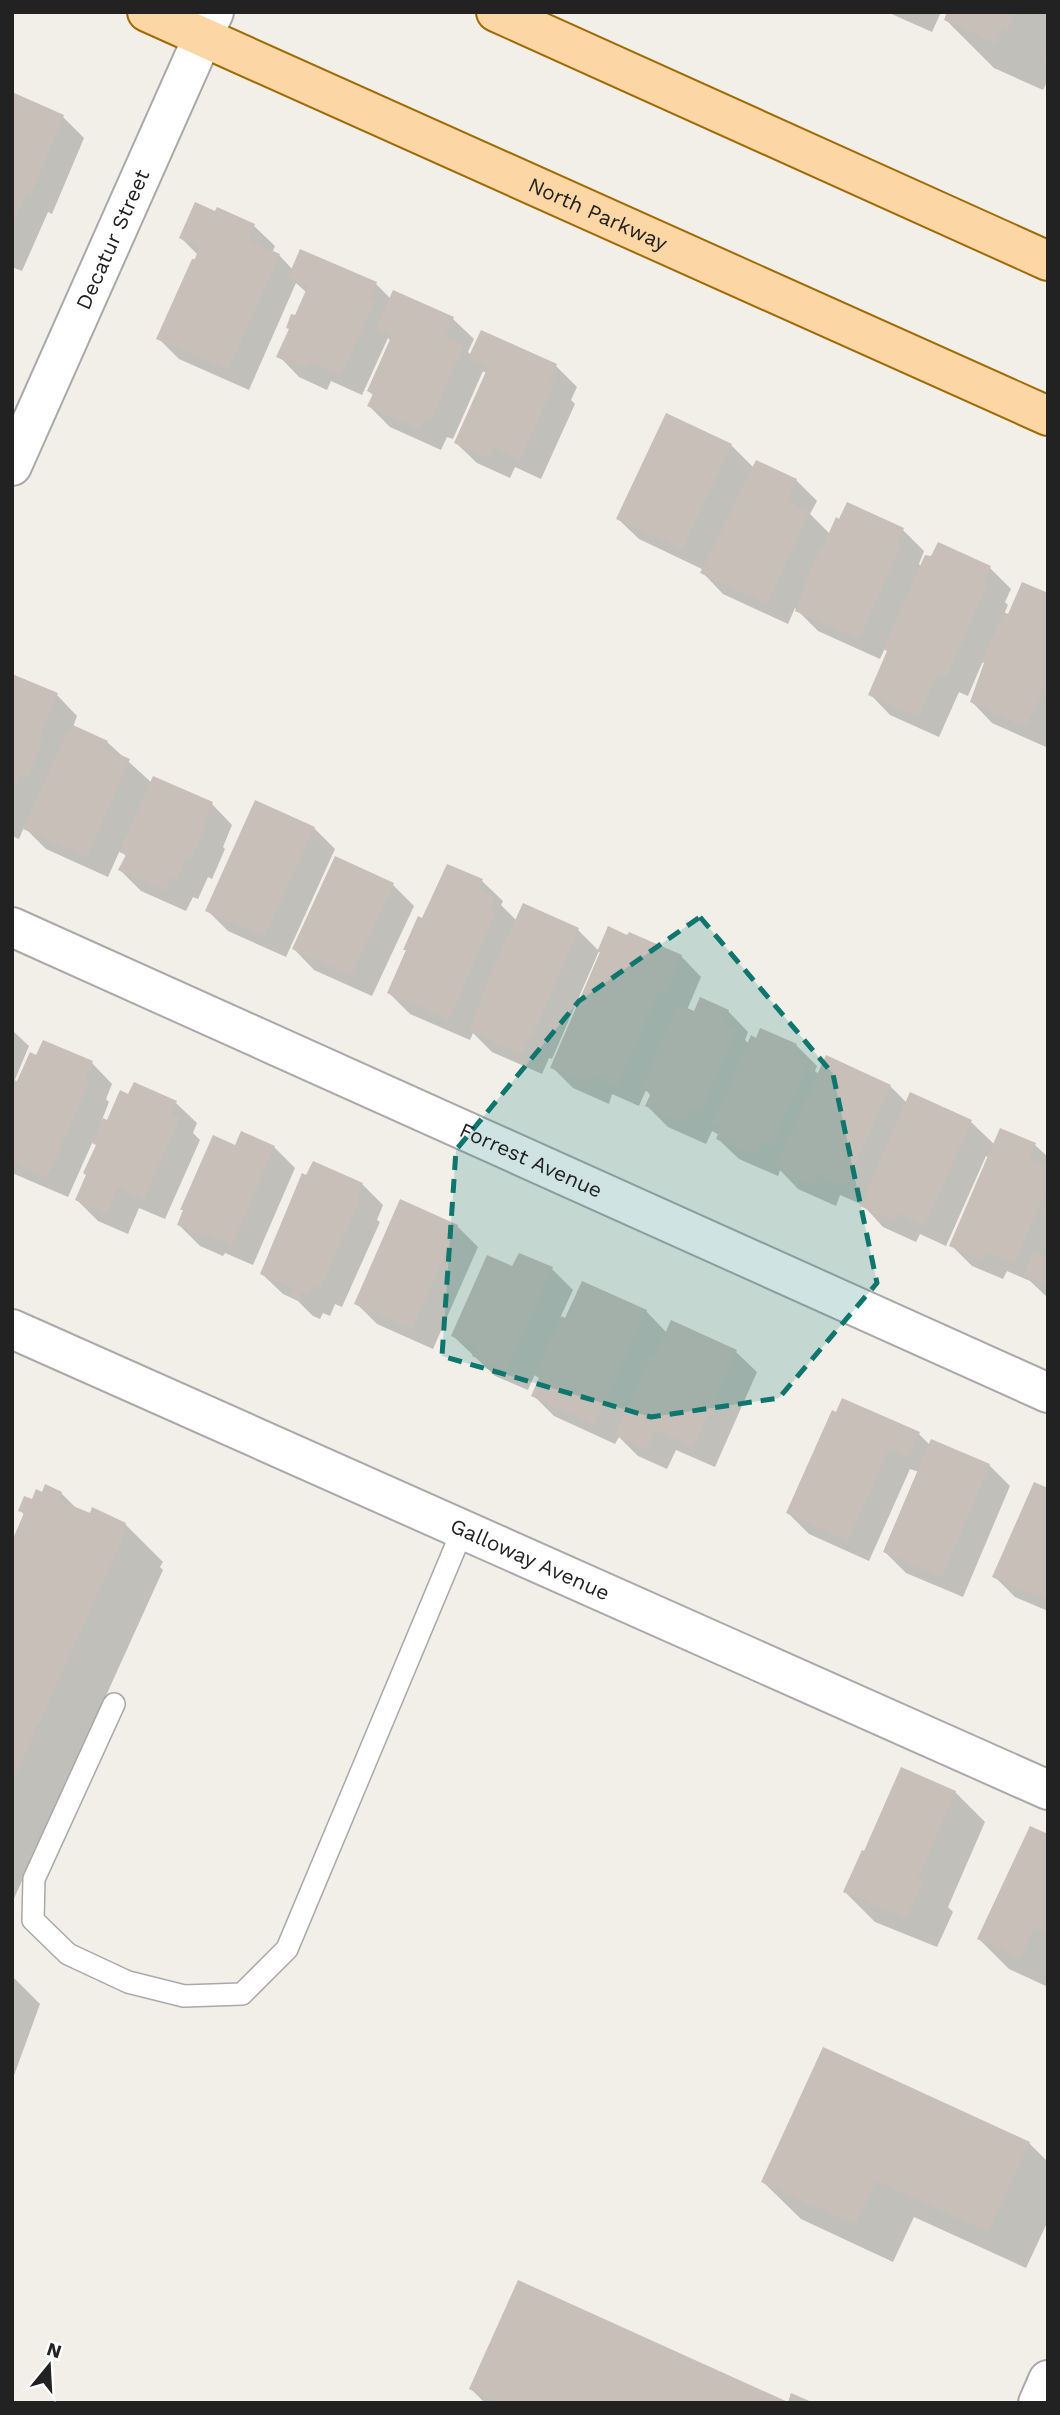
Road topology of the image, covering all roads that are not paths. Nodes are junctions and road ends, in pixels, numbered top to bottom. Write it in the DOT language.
graph roads {
  1 [pos="147,12"];
  2 [pos="496,12"];
  3 [pos="208,24"];
  4 [pos="1048,261"];
  5 [pos="1048,416"];
  6 [pos="12,466"];
  7 [pos="12,927"];
  8 [pos="12,1329"];
  9 [pos="1048,1393"];
  10 [pos="463,1530"];
  11 [pos="114,1704"];
  12 [pos="1048,1790"];
  13 [pos="1048,2380"];
  14 [pos="1038,2403"];
  1 -- 3 [label="main road, North Parkway"];
  2 -- 4 [label="main road"];
  3 -- 5 [label="main road, North Parkway"];
  3 -- 6 [label="street, Decatur Street"];
  7 -- 9 [label="street, Forrest Avenue"];
  8 -- 10 [label="street, Galloway Avenue"];
  10 -- 11 [label="lane"];
  10 -- 12 [label="street, Galloway Avenue"];
  13 -- 14 [label="street"];
}
